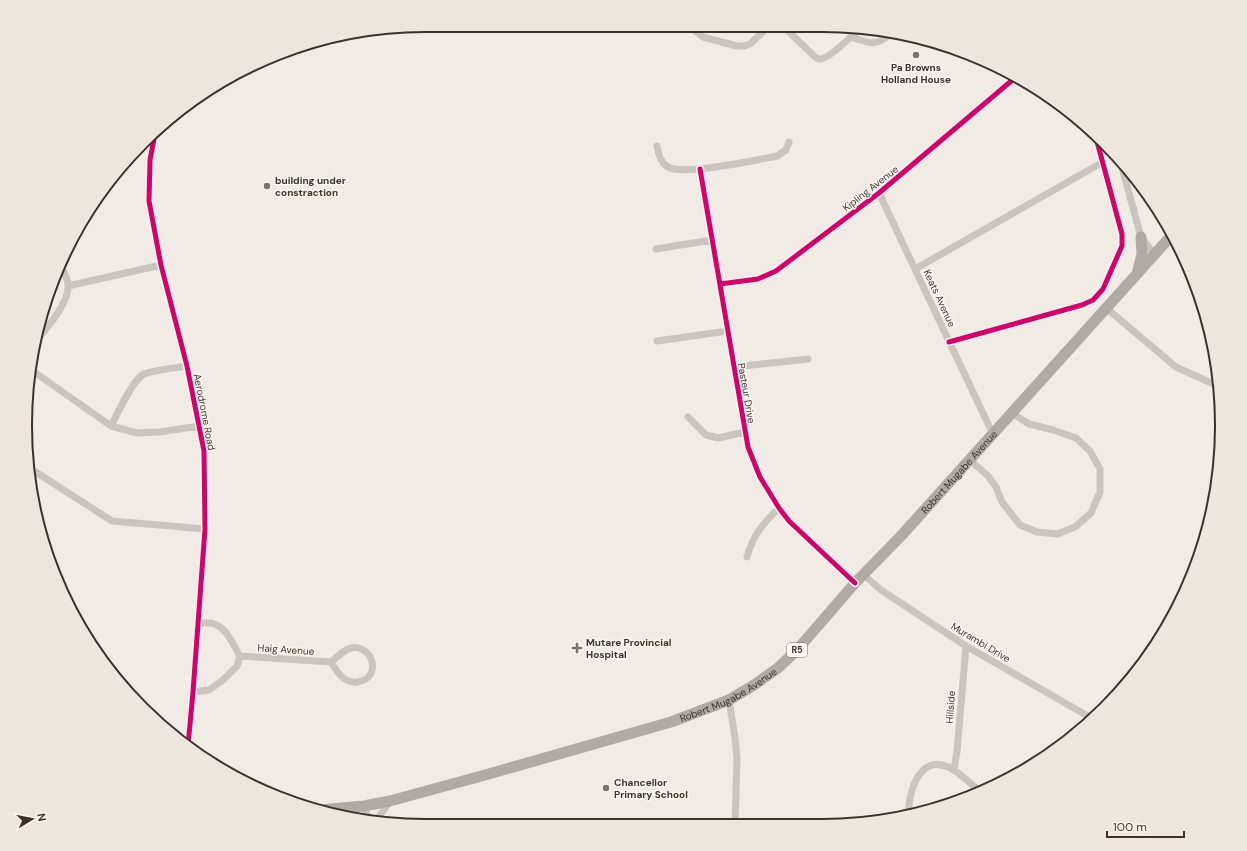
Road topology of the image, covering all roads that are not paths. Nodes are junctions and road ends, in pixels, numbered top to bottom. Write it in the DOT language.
graph roads {
  1 [pos="697,32"];
  2 [pos="763,32"];
  3 [pos="789,32"];
  4 [pos="854,34"];
  5 [pos="851,37"];
  6 [pos="886,38"];
  7 [pos="1011,81"];
  8 [pos="154,141"];
  9 [pos="789,142"];
  10 [pos="1098,145"];
  11 [pos="657,146"];
  12 [pos="1103,162"];
  13 [pos="700,169"];
  14 [pos="1124,174"];
  15 [pos="879,193"];
  16 [pos="1141,237"];
  17 [pos="712,240"];
  18 [pos="1168,240"];
  19 [pos="656,249"];
  20 [pos="1154,254"];
  21 [pos="161,266"];
  22 [pos="915,269"];
  23 [pos="1138,271"];
  24 [pos="64,272"];
  25 [pos="720,284"];
  26 [pos="68,286"];
  27 [pos="1105,307"];
  28 [pos="728,331"];
  29 [pos="43,332"];
  30 [pos="657,341"];
  31 [pos="950,342"];
  32 [pos="808,359"];
  33 [pos="187,366"];
  34 [pos="734,367"];
  35 [pos="35,373"];
  36 [pos="1213,384"];
  37 [pos="1012,413"];
  38 [pos="688,418"];
  39 [pos="111,426"];
  40 [pos="200,426"];
  41 [pos="745,432"];
  42 [pos="994,433"];
  43 [pos="970,460"];
  44 [pos="35,471"];
  45 [pos="778,508"];
  46 [pos="205,529"];
  47 [pos="747,558"];
  48 [pos="864,575"];
  49 [pos="856,583"];
  50 [pos="198,623"];
  51 [pos="966,646"];
  52 [pos="240,656"];
  53 [pos="330,662"];
  54 [pos="194,692"];
  55 [pos="729,700"];
  56 [pos="1087,716"];
  57 [pos="189,740"];
  58 [pos="954,769"];
  59 [pos="975,788"];
  60 [pos="390,801"];
  61 [pos="364,806"];
  62 [pos="336,808"];
  63 [pos="908,809"];
  64 [pos="367,815"];
  65 [pos="379,816"];
  66 [pos="735,819"];
  1 -- 2 [label="street"];
  3 -- 5 [label="street"];
  4 -- 5 [label="street"];
  5 -- 6 [label="street"];
  7 -- 15 [label="street, Kipling Avenue"];
  8 -- 21 [label="street, Aerodrome Road"];
  9 -- 13 [label="street"];
  10 -- 12 [label="street"];
  11 -- 13 [label="street"];
  12 -- 22 [label="street"];
  12 -- 31 [label="street"];
  13 -- 17 [label="street, Pasteur Drive"];
  14 -- 16 [label="street"];
  15 -- 22 [label="street, Keats Avenue"];
  15 -- 25 [label="street, Kipling Avenue"];
  16 -- 20 [label="street"];
  16 -- 23 [label="highway"];
  17 -- 19 [label="street"];
  17 -- 25 [label="street, Pasteur Drive"];
  18 -- 20 [label="highway, Robert Mugabe Avenue / R5"];
  20 -- 23 [label="highway, Robert Mugabe Avenue / R5"];
  21 -- 26 [label="street"];
  21 -- 33 [label="street, Aerodrome Road"];
  22 -- 31 [label="street, Keats Avenue"];
  23 -- 27 [label="highway, Robert Mugabe Avenue / R5"];
  24 -- 26 [label="street"];
  25 -- 28 [label="street, Pasteur Drive"];
  26 -- 29 [label="street"];
  27 -- 36 [label="street"];
  27 -- 37 [label="highway, Robert Mugabe Avenue / R5"];
  28 -- 30 [label="street"];
  28 -- 34 [label="street, Pasteur Drive"];
  31 -- 42 [label="street, Keats Avenue"];
  32 -- 34 [label="street"];
  33 -- 39 [label="street"];
  33 -- 40 [label="street, Aerodrome Road"];
  34 -- 41 [label="street, Pasteur Drive"];
  35 -- 39 [label="street"];
  37 -- 42 [label="highway, Robert Mugabe Avenue / R5"];
  37 -- 43 [label="street"];
  38 -- 41 [label="street"];
  39 -- 40 [label="street"];
  40 -- 46 [label="street, Aerodrome Road"];
  41 -- 45 [label="street, Pasteur Drive"];
  42 -- 43 [label="highway, Robert Mugabe Avenue / R5"];
  43 -- 48 [label="highway, Robert Mugabe Avenue / R5"];
  44 -- 46 [label="street"];
  45 -- 47 [label="street"];
  45 -- 49 [label="street, Pasteur Drive"];
  46 -- 50 [label="street, Aerodrome Road"];
  48 -- 49 [label="highway, Robert Mugabe Avenue / R5"];
  48 -- 51 [label="street, Murambi Drive"];
  49 -- 55 [label="highway, Robert Mugabe Avenue / R5"];
  50 -- 52 [label="street"];
  50 -- 54 [label="street, Aerodrome Road"];
  51 -- 56 [label="street, Murambi Drive"];
  51 -- 58 [label="street, Hillside"];
  52 -- 53 [label="street, Haig Avenue"];
  52 -- 54 [label="street"];
  53 -- 53 [label="street"];
  54 -- 57 [label="street, Aerodrome Road"];
  55 -- 60 [label="highway, Robert Mugabe Avenue / R5"];
  55 -- 66 [label="street"];
  58 -- 59 [label="street"];
  58 -- 63 [label="street"];
  60 -- 61 [label="highway, Robert Mugabe Avenue / R5"];
  60 -- 65 [label="street"];
  61 -- 62 [label="highway, Robert Mugabe Avenue / R5"];
  61 -- 64 [label="street"];
}
